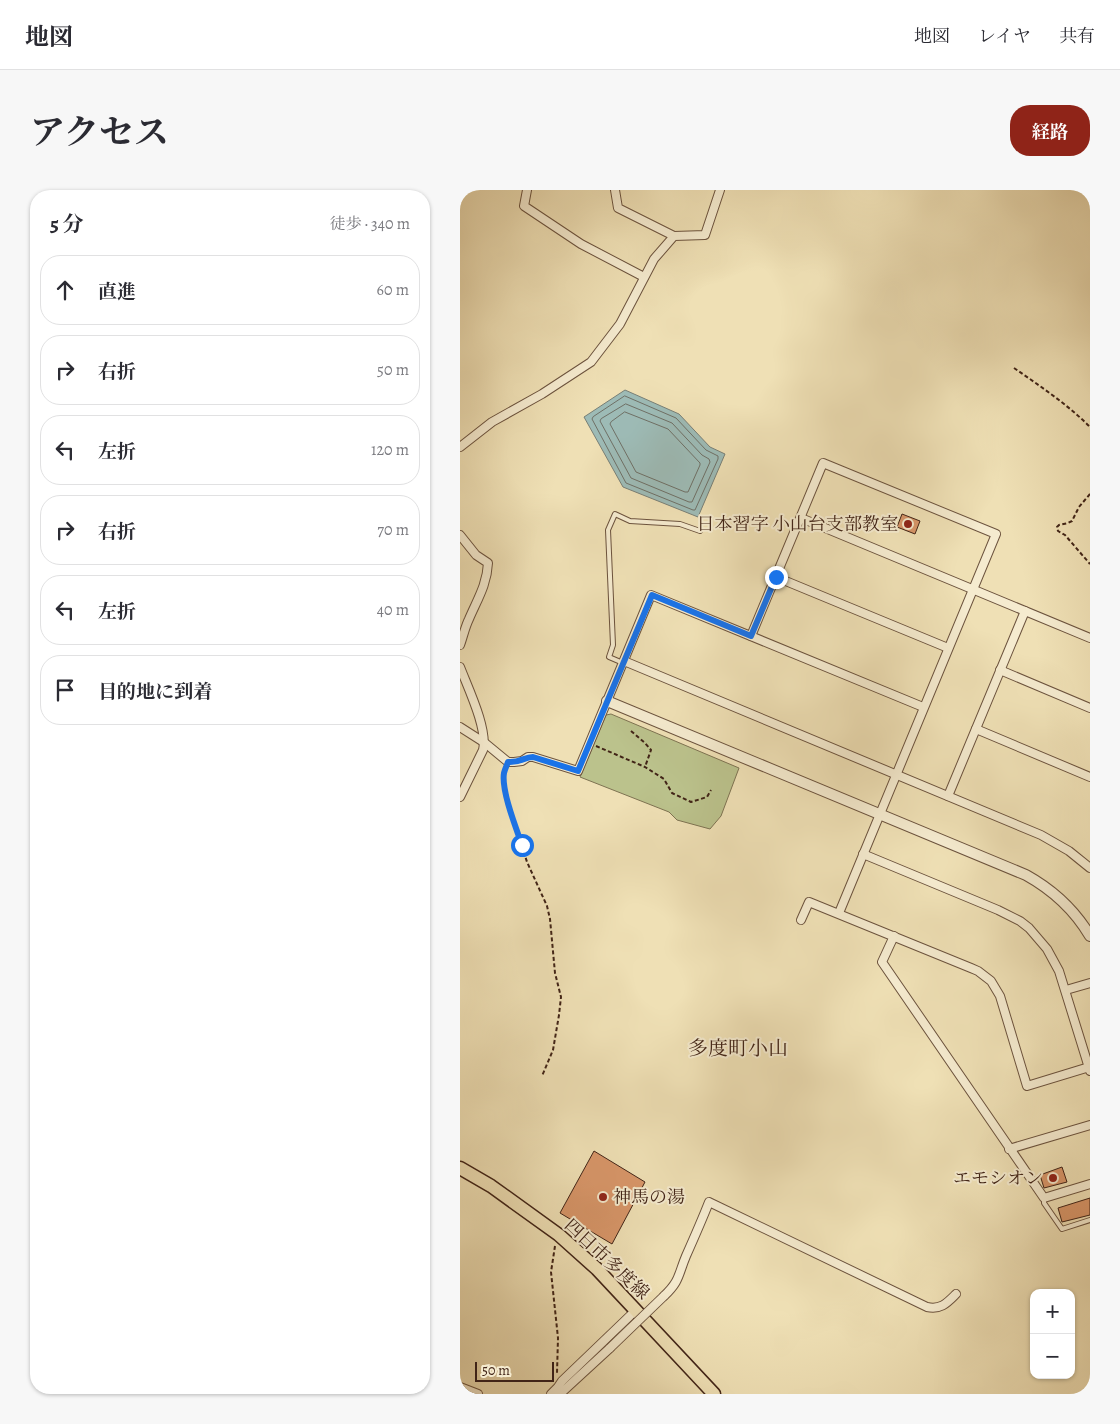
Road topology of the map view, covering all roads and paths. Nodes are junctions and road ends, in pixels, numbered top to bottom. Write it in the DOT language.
graph roads {
  1 [pos="527,190"];
  2 [pos="615,190"];
  3 [pos="720,190"];
  4 [pos="674,236"];
  5 [pos="644,277"];
  6 [pos="1014,368"];
  7 [pos="1090,427"];
  8 [pos="460,447"];
  9 [pos="1090,494"];
  10 [pos="800,518"];
  11 [pos="700,531"];
  12 [pos="460,535"];
  13 [pos="1090,564"];
  14 [pos="776,577"];
  15 [pos="972,590"];
  16 [pos="1025,611"];
  17 [pos="751,636"];
  18 [pos="1090,638"];
  19 [pos="460,645"];
  20 [pos="948,648"];
  21 [pos="623,662"];
  22 [pos="460,667"];
  23 [pos="1000,670"];
  24 [pos="607,700"];
  25 [pos="923,707"];
  26 [pos="1090,708"];
  27 [pos="460,727"];
  28 [pos="976,729"];
  29 [pos="631,731"];
  30 [pos="484,743"];
  31 [pos="590,743"];
  32 [pos="508,762"];
  33 [pos="645,767"];
  34 [pos="896,774"];
  35 [pos="1090,777"];
  36 [pos="711,790"];
  37 [pos="948,796"];
  38 [pos="460,798"];
  39 [pos="880,814"];
  40 [pos="863,854"];
  41 [pos="1090,868"];
  42 [pos="839,913"];
  43 [pos="801,920"];
  44 [pos="894,936"];
  45 [pos="1090,936"];
  46 [pos="1090,983"];
  47 [pos="1066,990"];
  48 [pos="1089,1069"];
  49 [pos="542,1076"];
  50 [pos="1090,1125"];
  51 [pos="1009,1149"];
  52 [pos="460,1168"];
  53 [pos="1090,1184"];
  54 [pos="1044,1198"];
  55 [pos="1090,1220"];
  56 [pos="557,1242"];
  57 [pos="956,1294"];
  58 [pos="636,1310"];
  59 [pos="460,1387"];
  60 [pos="567,1388"];
  61 [pos="478,1394"];
  62 [pos="551,1394"];
  63 [pos="560,1394"];
  64 [pos="714,1394"];
  1 -- 5 [label="street"];
  2 -- 4 [label="street"];
  3 -- 4 [label="street"];
  4 -- 5 [label="street"];
  5 -- 8 [label="street"];
  6 -- 7 [label="path"];
  9 -- 13 [label="path"];
  10 -- 14 [label="street"];
  10 -- 15 [label="street"];
  10 -- 15 [label="street"];
  11 -- 21 [label="lane"];
  12 -- 19 [label="street"];
  14 -- 17 [label="street"];
  14 -- 20 [label="street"];
  15 -- 16 [label="street"];
  15 -- 20 [label="street"];
  16 -- 18 [label="street"];
  16 -- 23 [label="street"];
  17 -- 21 [label="street"];
  17 -- 25 [label="street"];
  20 -- 25 [label="street"];
  21 -- 24 [label="street"];
  21 -- 34 [label="street"];
  22 -- 30 [label="street"];
  23 -- 26 [label="street"];
  23 -- 28 [label="street"];
  24 -- 31 [label="street"];
  24 -- 39 [label="street"];
  25 -- 34 [label="street"];
  27 -- 30 [label="street"];
  28 -- 35 [label="street"];
  28 -- 37 [label="street"];
  29 -- 33 [label="path"];
  30 -- 32 [label="street"];
  30 -- 38 [label="street"];
  31 -- 32 [label="street"];
  31 -- 33 [label="path"];
  32 -- 49 [label="path"];
  33 -- 36 [label="path"];
  34 -- 37 [label="street"];
  34 -- 39 [label="street"];
  37 -- 41 [label="street"];
  39 -- 40 [label="street"];
  39 -- 45 [label="street"];
  40 -- 42 [label="street"];
  40 -- 47 [label="street"];
  42 -- 43 [label="street"];
  42 -- 44 [label="street"];
  44 -- 48 [label="street"];
  44 -- 51 [label="street"];
  46 -- 47 [label="street"];
  47 -- 48 [label="street"];
  50 -- 51 [label="street"];
  51 -- 54 [label="street"];
  52 -- 58 [label="main road, 四日市多度線"];
  53 -- 54 [label="street"];
  54 -- 55 [label="lane"];
  56 -- 60 [label="path"];
  57 -- 60 [label="street, bridge"];
  58 -- 60 [label="street"];
  58 -- 64 [label="main road, 四日市多度線"];
  59 -- 61 [label="street"];
  60 -- 62 [label="street"];
  60 -- 63 [label="street"];
}
